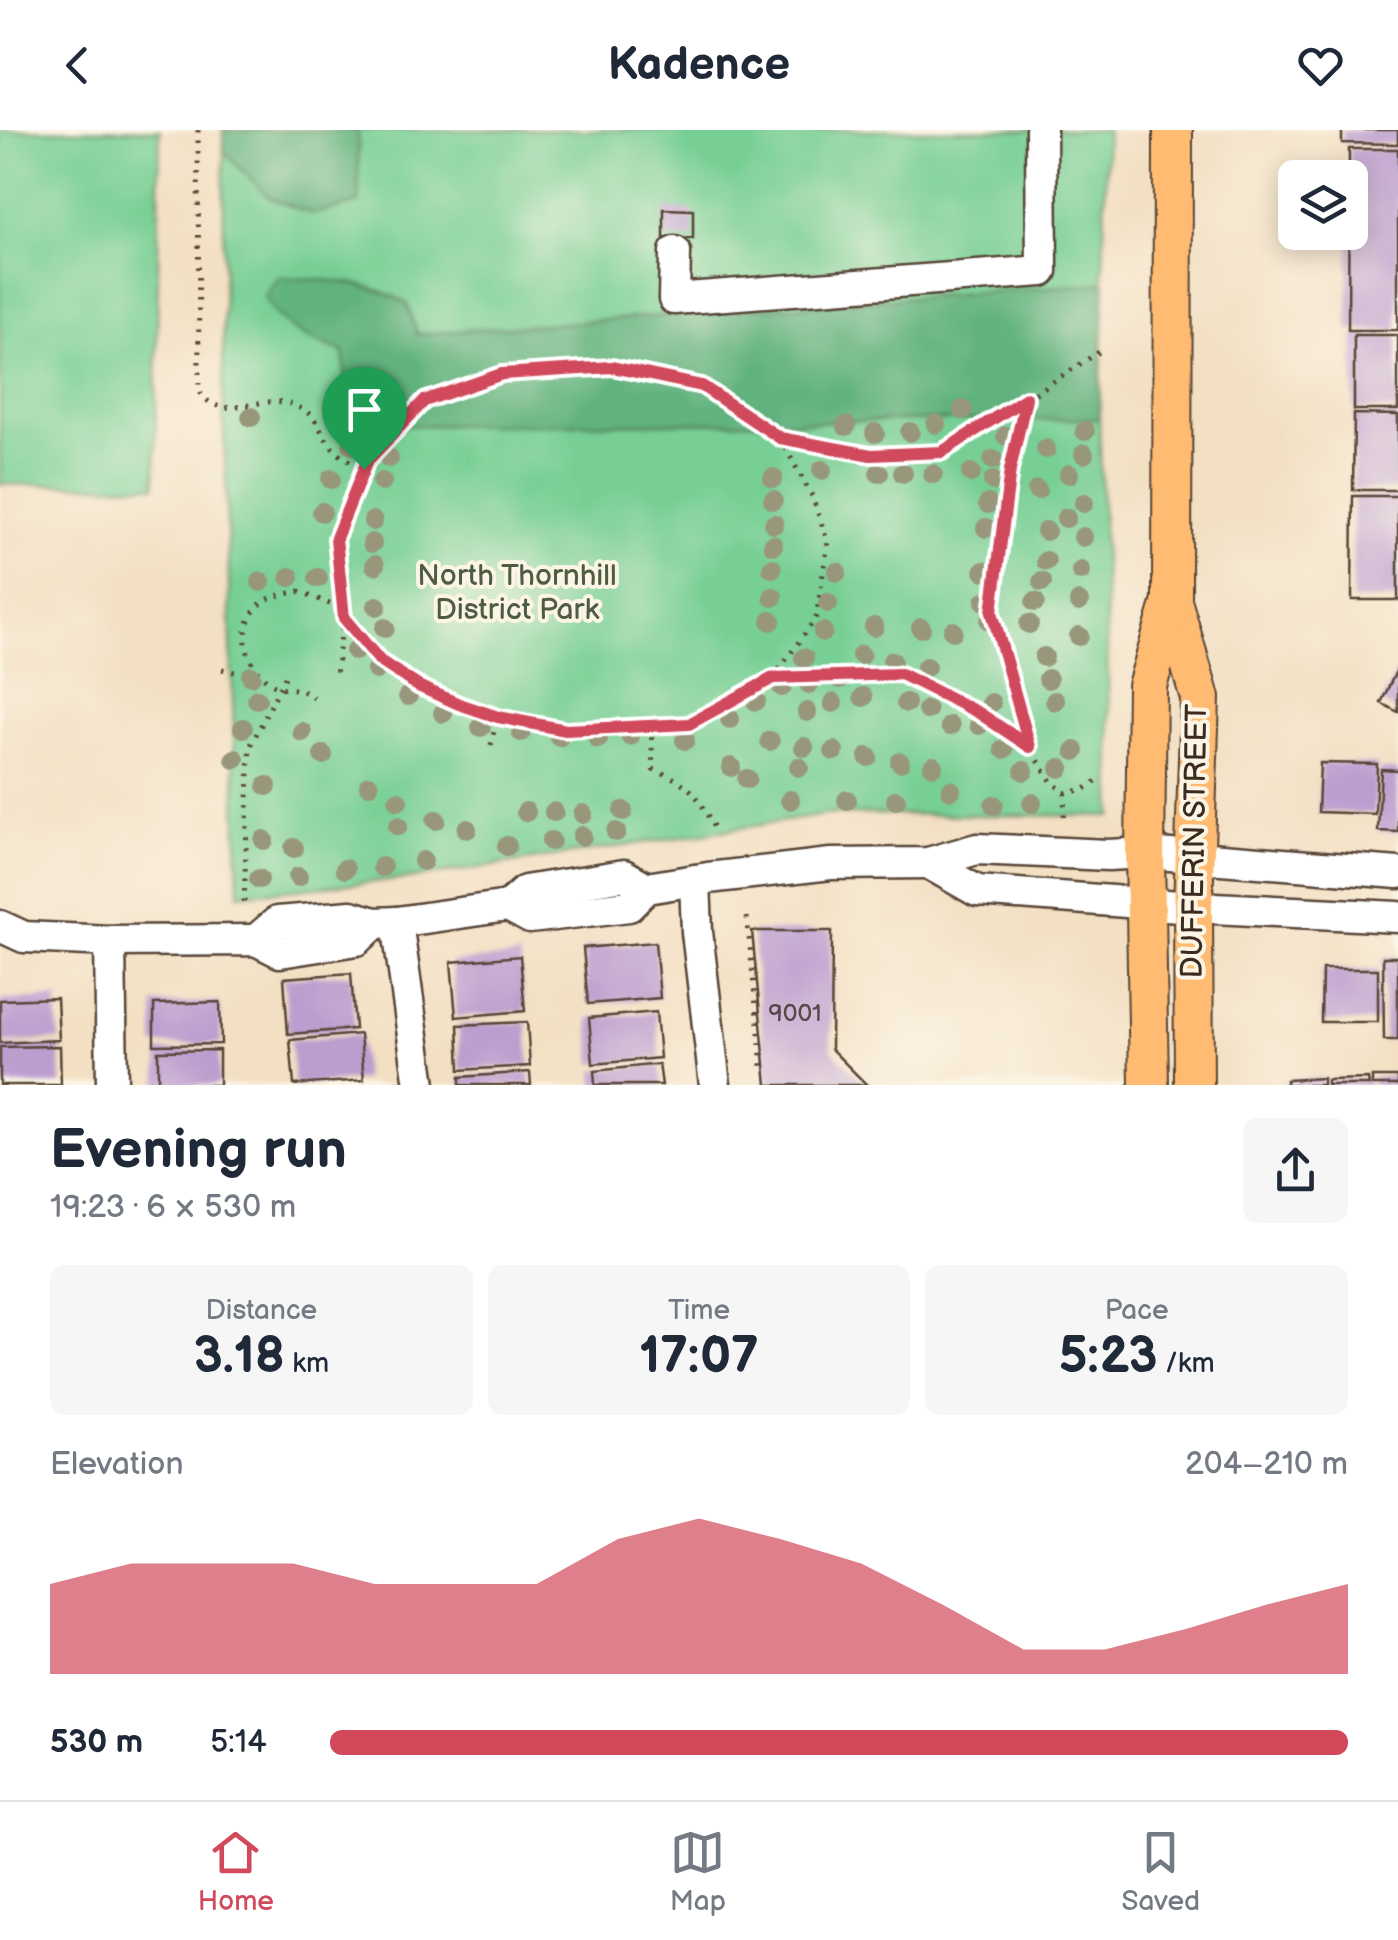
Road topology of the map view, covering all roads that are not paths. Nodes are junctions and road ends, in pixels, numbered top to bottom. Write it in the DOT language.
graph roads {
  1 [pos="1041,130"];
  2 [pos="1173,130"];
  3 [pos="674,252"];
  4 [pos="1172,601"];
  5 [pos="1144,854"];
  6 [pos="1194,860"];
  7 [pos="928,863"];
  8 [pos="1388,873"];
  9 [pos="695,880"];
  10 [pos="1147,902"];
  11 [pos="1192,907"];
  12 [pos="1387,916"];
  13 [pos="386,923"];
  14 [pos="8,938"];
  15 [pos="110,941"];
  16 [pos="112,1085"];
  17 [pos="420,1085"];
  18 [pos="714,1085"];
  19 [pos="1149,1085"];
  20 [pos="1194,1085"];
  1 -- 3 [label="street"];
  2 -- 4 [label="main road, DUFFERIN STREET"];
  4 -- 5 [label="main road, DUFFERIN STREET"];
  4 -- 6 [label="main road, DUFFERIN STREET"];
  5 -- 6 [label="street"];
  5 -- 7 [label="street"];
  5 -- 10 [label="main road, DUFFERIN STREET"];
  6 -- 8 [label="street"];
  6 -- 11 [label="main road, DUFFERIN STREET"];
  7 -- 9 [label="street"];
  7 -- 10 [label="street"];
  8 -- 12 [label="street"];
  9 -- 13 [label="street"];
  9 -- 18 [label="street"];
  10 -- 11 [label="street"];
  10 -- 19 [label="main road, DUFFERIN STREET"];
  11 -- 12 [label="street"];
  11 -- 20 [label="main road, DUFFERIN STREET"];
  13 -- 15 [label="street"];
  13 -- 17 [label="street"];
  14 -- 15 [label="street"];
  15 -- 16 [label="street"];
}
